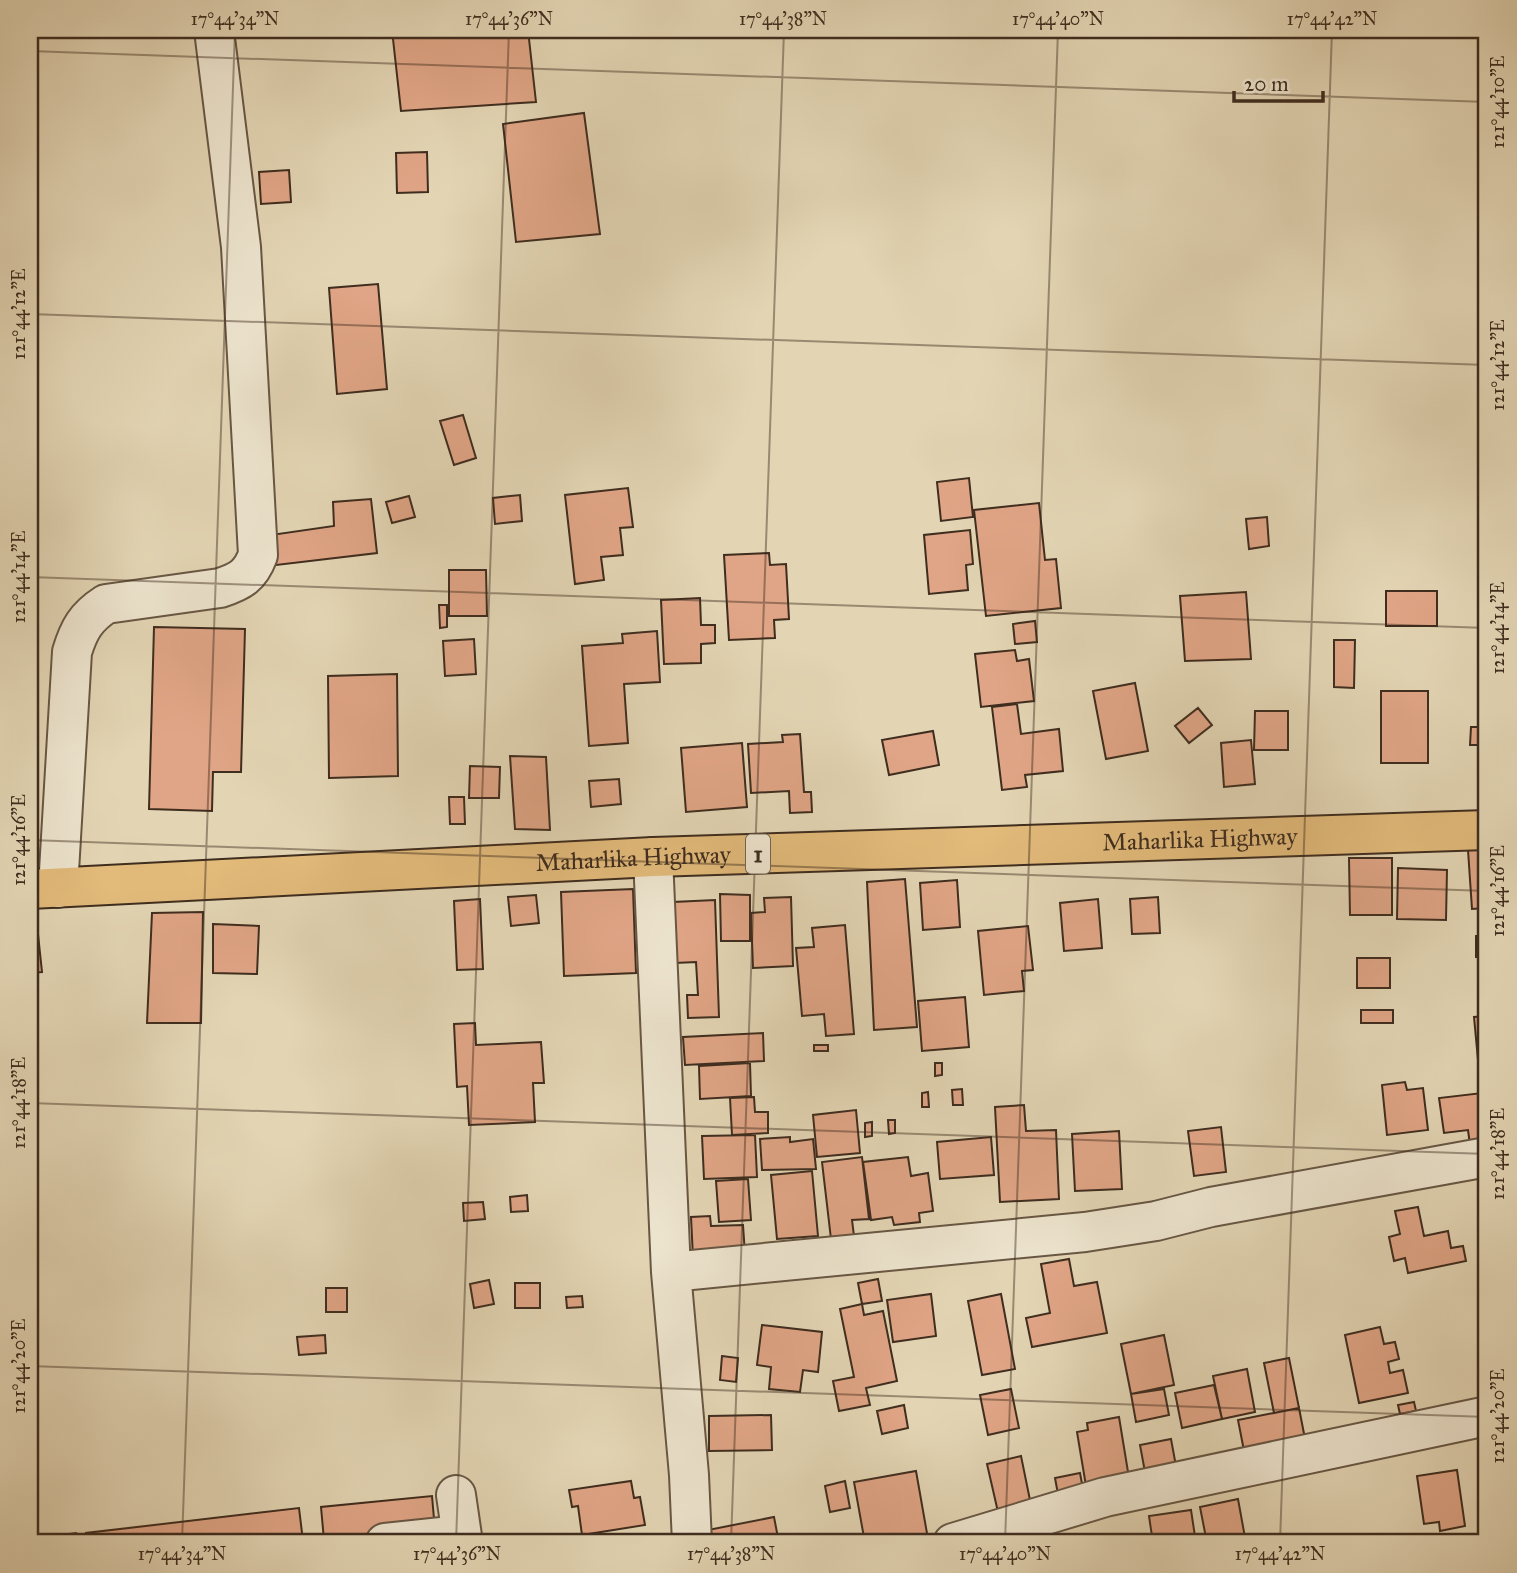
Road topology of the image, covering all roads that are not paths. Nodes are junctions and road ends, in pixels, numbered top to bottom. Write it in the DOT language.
graph roads {
  1 [pos="214,30"];
  2 [pos="1487,830"];
  3 [pos="653,857"];
  4 [pos="44,889"];
  5 [pos="1487,1157"];
  6 [pos="671,1272"];
  7 [pos="1487,1416"];
  8 [pos="456,1495"];
  9 [pos="462,1539"];
  10 [pos="385,1543"];
  11 [pos="692,1543"];
  12 [pos="953,1543"];
  1 -- 4 [label="street"];
  2 -- 3 [label="highway, Maharlika Highway / 1"];
  3 -- 4 [label="highway, Maharlika Highway / 1"];
  3 -- 6 [label="street"];
  5 -- 6 [label="street"];
  6 -- 11 [label="street"];
  7 -- 12 [label="street"];
  8 -- 9 [label="street"];
  9 -- 10 [label="street"];
}
